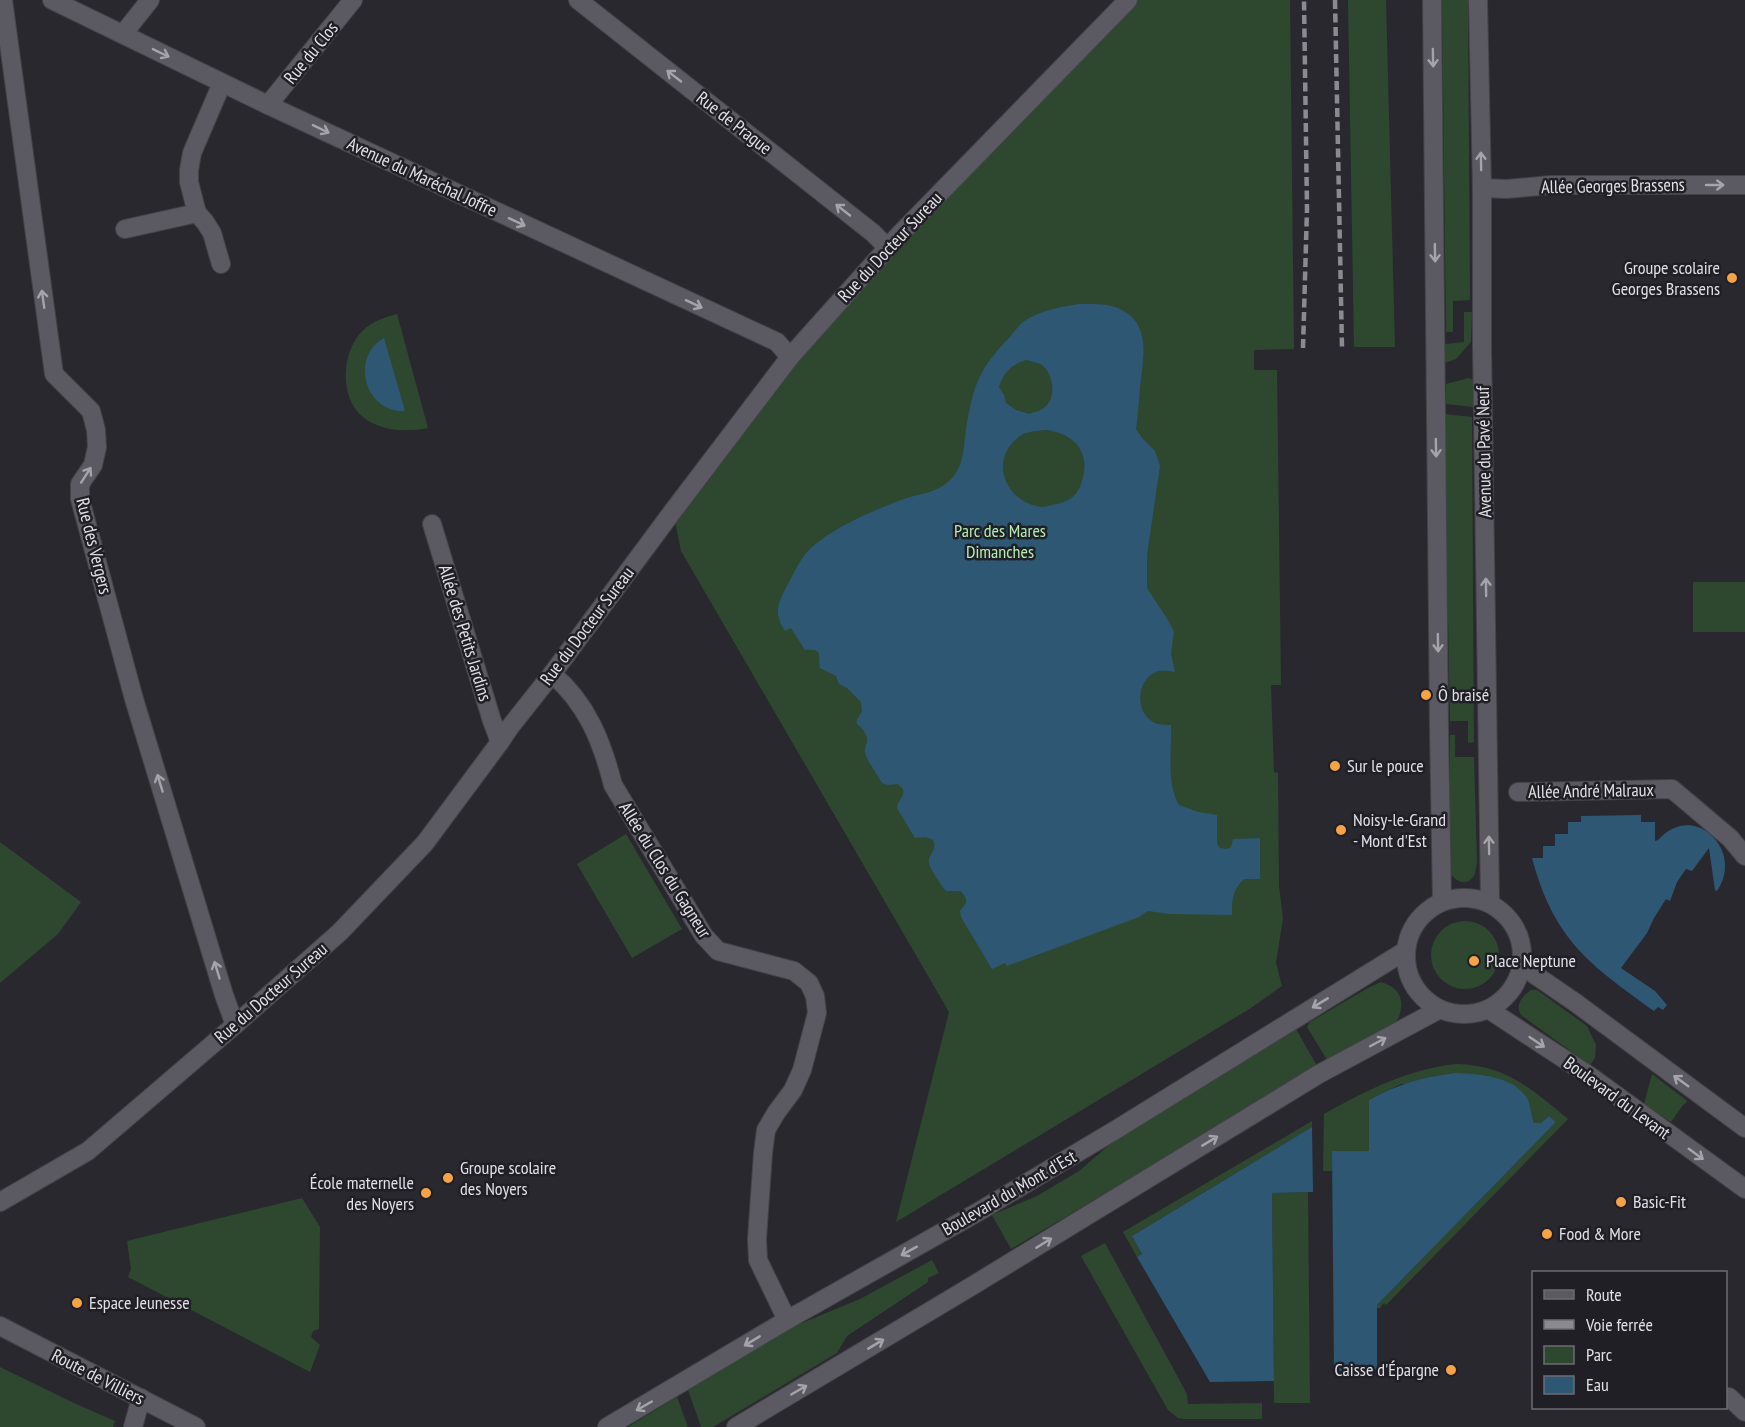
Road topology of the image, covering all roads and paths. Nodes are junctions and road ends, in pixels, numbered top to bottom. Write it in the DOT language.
graph roads {
  1 [pos="3,0"];
  2 [pos="52,0"];
  3 [pos="150,0"];
  4 [pos="353,0"];
  5 [pos="1128,0"];
  6 [pos="1432,0"];
  7 [pos="1478,0"];
  8 [pos="586,2"];
  9 [pos="123,34"];
  10 [pos="222,83"];
  11 [pos="268,105"];
  12 [pos="1745,185"];
  13 [pos="1482,188"];
  14 [pos="196,213"];
  15 [pos="125,229"];
  16 [pos="888,248"];
  17 [pos="221,264"];
  18 [pos="790,357"];
  19 [pos="432,524"];
  20 [pos="552,674"];
  21 [pos="500,742"];
  22 [pos="1518,792"];
  23 [pos="1745,856"];
  24 [pos="1442,902"];
  25 [pos="1490,903"];
  26 [pos="1406,951"];
  27 [pos="1522,966"];
  28 [pos="1488,1009"];
  29 [pos="1440,1010"];
  30 [pos="235,1025"];
  31 [pos="1745,1128"];
  32 [pos="1745,1189"];
  33 [pos="0,1202"];
  34 [pos="787,1320"];
  35 [pos="0,1326"];
  36 [pos="1730,1397"];
  37 [pos="141,1398"];
  38 [pos="1745,1412"];
  39 [pos="133,1427"];
  40 [pos="196,1427"];
  41 [pos="608,1427"];
  42 [pos="736,1427"];
  30 -- 1 [label="street, Rue des Vergers, one-way"];
  2 -- 9 [label="street, Avenue du Maréchal Joffre"];
  3 -- 9 [label="street"];
  4 -- 11 [label="street, Rue du Clos"];
  5 -- 16 [label="street, Rue du Docteur Sureau"];
  6 -- 24 [label="street, one-way"];
  13 -- 7 [label="street, Avenue du Pavé Neuf, one-way"];
  16 -- 8 [label="street, Rue de Prague, one-way"];
  9 -- 10 [label="street, Avenue du Maréchal Joffre, one-way"];
  10 -- 11 [label="street, Avenue du Maréchal Joffre"];
  10 -- 14 [label="street"];
  11 -- 18 [label="street, Avenue du Maréchal Joffre, one-way"];
  13 -- 12 [label="street, Allée Georges Brassens, one-way"];
  25 -- 13 [label="street, Avenue du Pavé Neuf, one-way"];
  14 -- 15 [label="street"];
  14 -- 17 [label="street"];
  16 -- 18 [label="street, Rue du Docteur Sureau"];
  18 -- 20 [label="street, Rue du Docteur Sureau"];
  19 -- 21 [label="street, Allée des Petits Jardins"];
  20 -- 21 [label="street, Rue du Docteur Sureau"];
  20 -- 34 [label="street, Allée du Clos du Gagneur"];
  21 -- 30 [label="street, Rue du Docteur Sureau"];
  22 -- 23 [label="street, Allée André Malraux"];
  24 -- 25 [label="street"];
  24 -- 26 [label="street"];
  25 -- 27 [label="street"];
  26 -- 29 [label="street"];
  26 -- 34 [label="street, Boulevard du Mont d'Est, one-way"];
  27 -- 28 [label="street"];
  31 -- 27 [label="street, one-way"];
  28 -- 29 [label="street"];
  28 -- 32 [label="street, Boulevard du Levant, one-way"];
  42 -- 29 [label="street, one-way"];
  30 -- 33 [label="street, Rue du Docteur Sureau"];
  34 -- 41 [label="street, Boulevard du Mont d'Est, one-way"];
  35 -- 37 [label="street, Route de Villiers"];
  36 -- 38 [label="street"];
  37 -- 39 [label="street"];
  37 -- 40 [label="street, Route de Villiers"];
}
